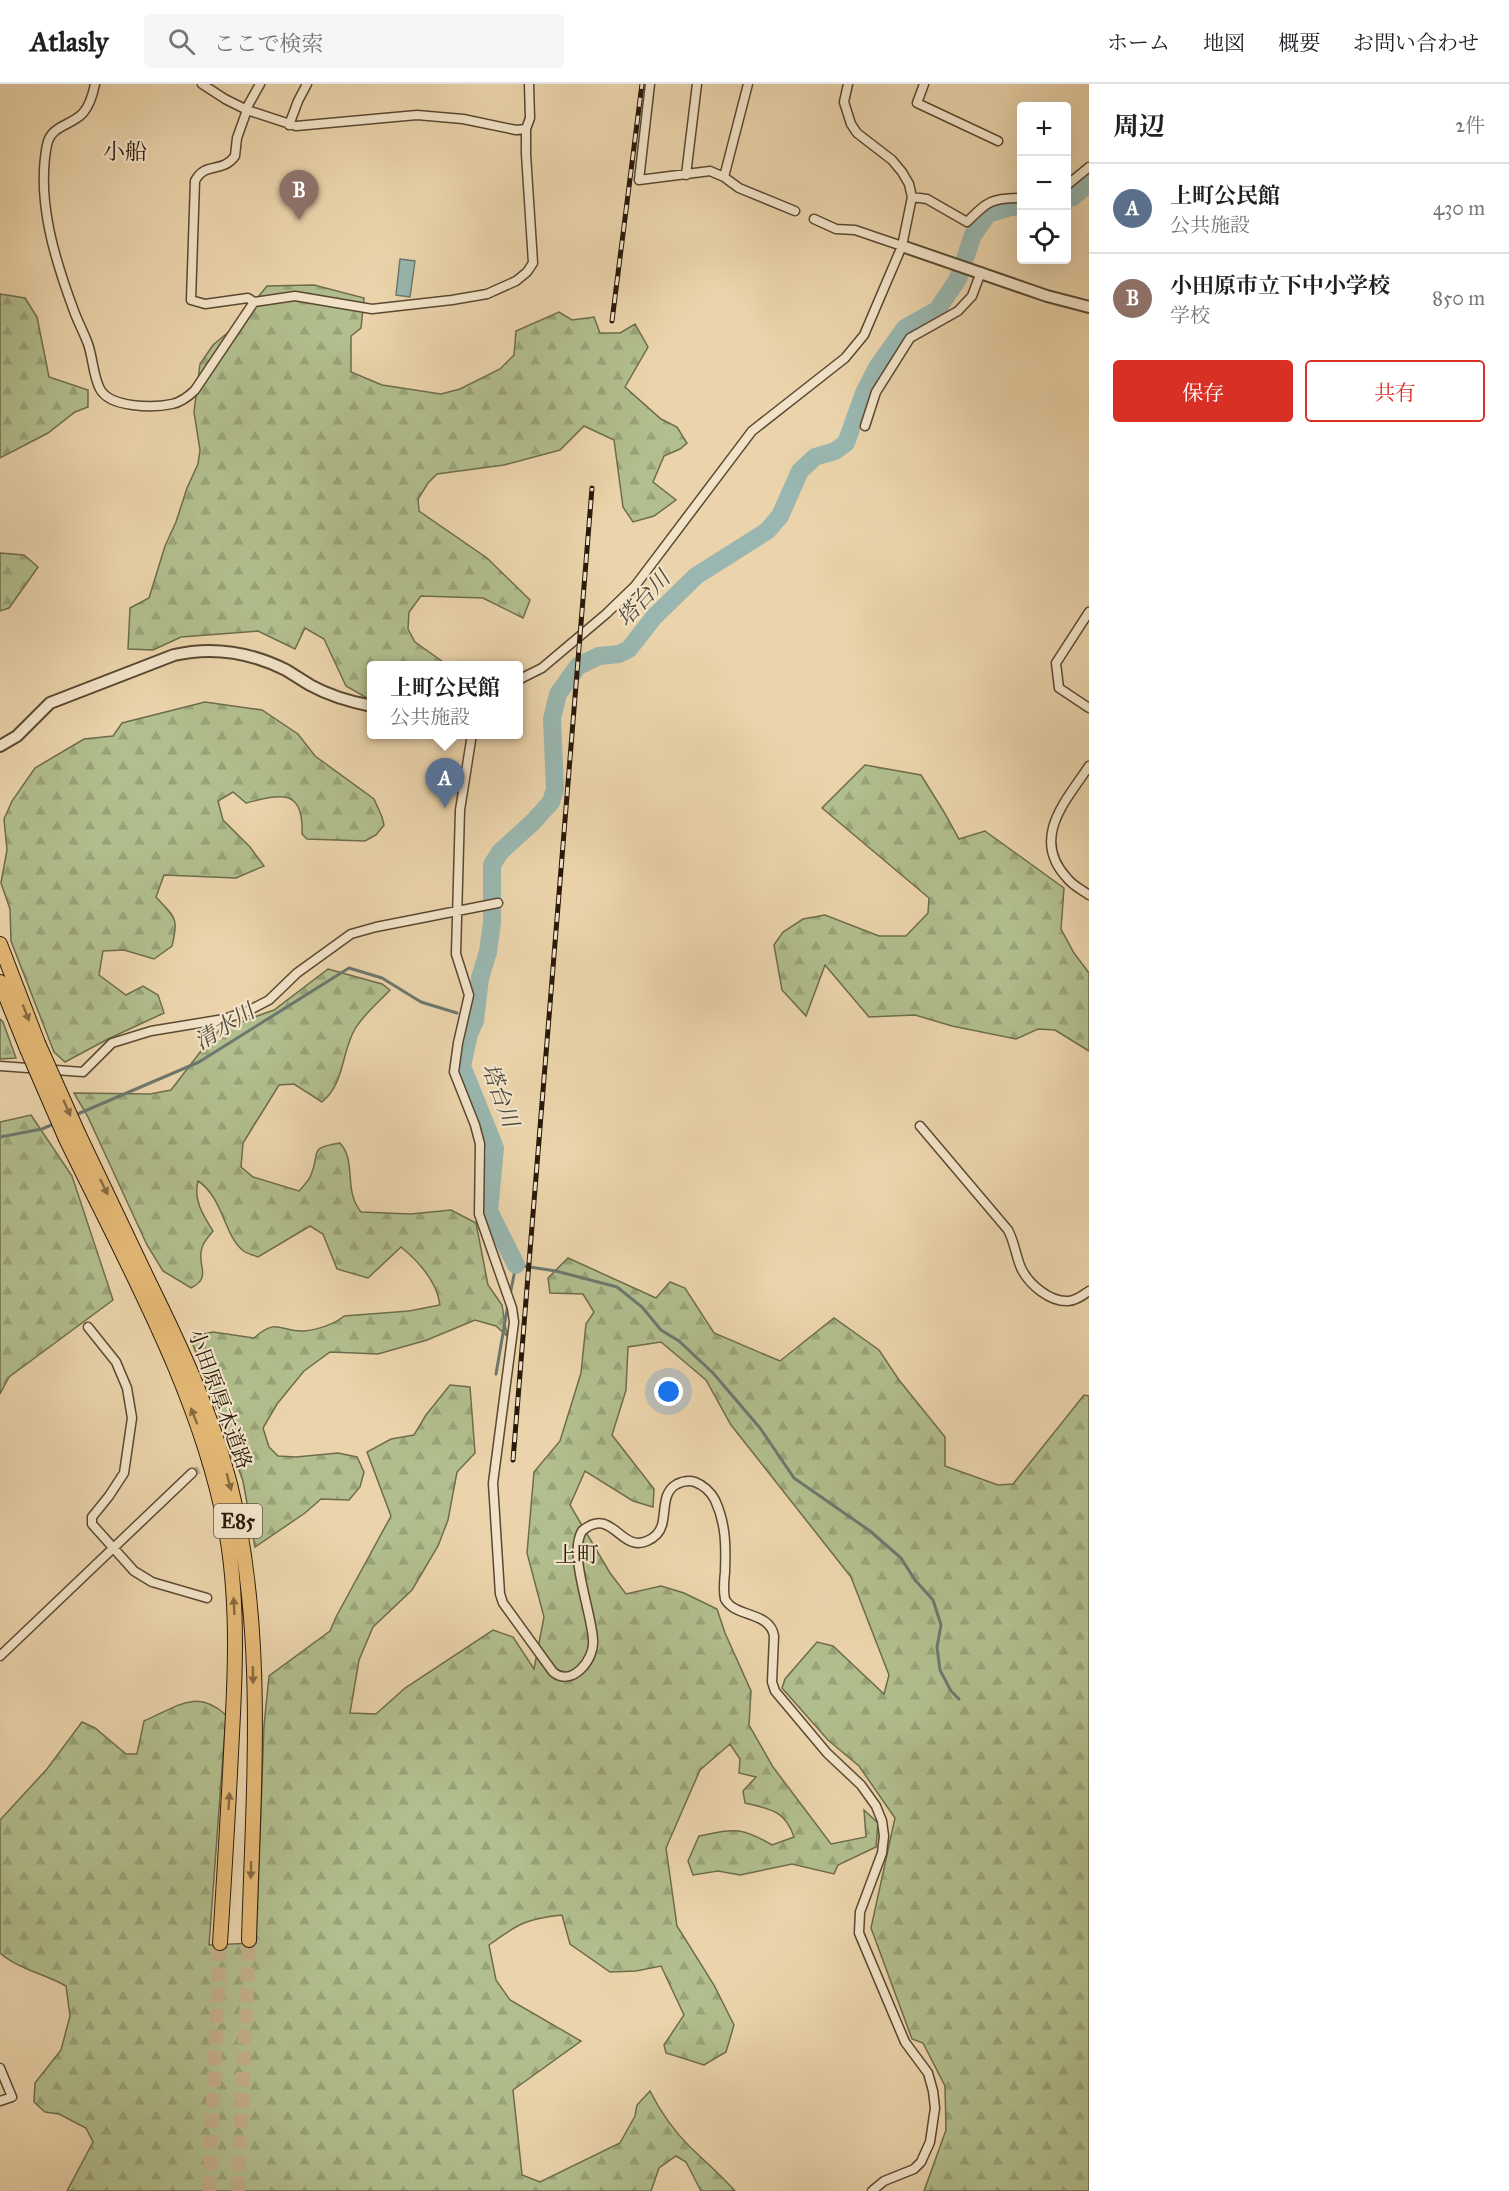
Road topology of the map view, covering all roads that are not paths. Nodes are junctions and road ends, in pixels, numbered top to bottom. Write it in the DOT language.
graph roads {
  1 [pos="95,84"];
  2 [pos="202,84"];
  3 [pos="260,84"];
  4 [pos="308,84"];
  5 [pos="529,84"];
  6 [pos="650,84"];
  7 [pos="697,84"];
  8 [pos="748,84"];
  9 [pos="849,84"];
  10 [pos="924,84"];
  11 [pos="246,109"];
  12 [pos="289,124"];
  13 [pos="526,129"];
  14 [pos="998,141"];
  15 [pos="1089,167"];
  16 [pos="686,175"];
  17 [pos="724,177"];
  18 [pos="1071,182"];
  19 [pos="912,197"];
  20 [pos="1017,198"];
  21 [pos="795,211"];
  22 [pos="814,219"];
  23 [pos="902,246"];
  24 [pos="978,271"];
  25 [pos="254,302"];
  26 [pos="1089,307"];
  27 [pos="866,426"];
  28 [pos="1089,612"];
  29 [pos="523,679"];
  30 [pos="367,705"];
  31 [pos="1089,708"];
  32 [pos="471,739"];
  33 [pos="0,746"];
  34 [pos="1089,766"];
  35 [pos="1089,895"];
  36 [pos="498,903"];
  37 [pos="459,910"];
  38 [pos="0,944"];
  39 [pos="0,981"];
  40 [pos="32,1046"];
  41 [pos="0,1066"];
  42 [pos="920,1126"];
  43 [pos="72,1137"];
  44 [pos="1089,1291"];
  45 [pos="88,1327"];
  46 [pos="192,1473"];
  47 [pos="113,1548"];
  48 [pos="207,1598"];
  49 [pos="0,1656"];
  50 [pos="249,1940"];
  51 [pos="220,1943"];
  52 [pos="0,2068"];
  53 [pos="0,2101"];
  54 [pos="872,2191"];
  1 -- 25 [label="street"];
  2 -- 11 [label="street"];
  3 -- 11 [label="street"];
  4 -- 12 [label="street"];
  5 -- 13 [label="street"];
  6 -- 16 [label="street"];
  7 -- 16 [label="street"];
  8 -- 17 [label="street"];
  9 -- 19 [label="street"];
  10 -- 14 [label="street"];
  11 -- 12 [label="street"];
  11 -- 25 [label="street"];
  12 -- 13 [label="street"];
  13 -- 25 [label="street"];
  15 -- 18 [label="street"];
  16 -- 17 [label="street"];
  17 -- 21 [label="street"];
  19 -- 20 [label="street"];
  19 -- 23 [label="street"];
  22 -- 23 [label="street"];
  23 -- 24 [label="street"];
  23 -- 29 [label="street"];
  24 -- 26 [label="street"];
  24 -- 27 [label="street"];
  28 -- 31 [label="street"];
  30 -- 33 [label="street"];
  32 -- 37 [label="street"];
  34 -- 35 [label="street"];
  36 -- 37 [label="street"];
  37 -- 41 [label="street"];
  37 -- 54 [label="street"];
  38 -- 40 [label="highway, 小田原厚木道路 / E85, one-way"];
  39 -- 40 [label="highway, 小田原厚木道路 / E85"];
  40 -- 43 [label="highway, 小田原厚木道路 / E85, bridge"];
  42 -- 44 [label="street"];
  43 -- 50 [label="highway, 小田原厚木道路 / E85, one-way"];
  51 -- 43 [label="highway, 小田原厚木道路 / E85, one-way"];
  45 -- 47 [label="street"];
  46 -- 47 [label="street"];
  47 -- 48 [label="street"];
  47 -- 49 [label="street"];
  52 -- 53 [label="street"];
}
